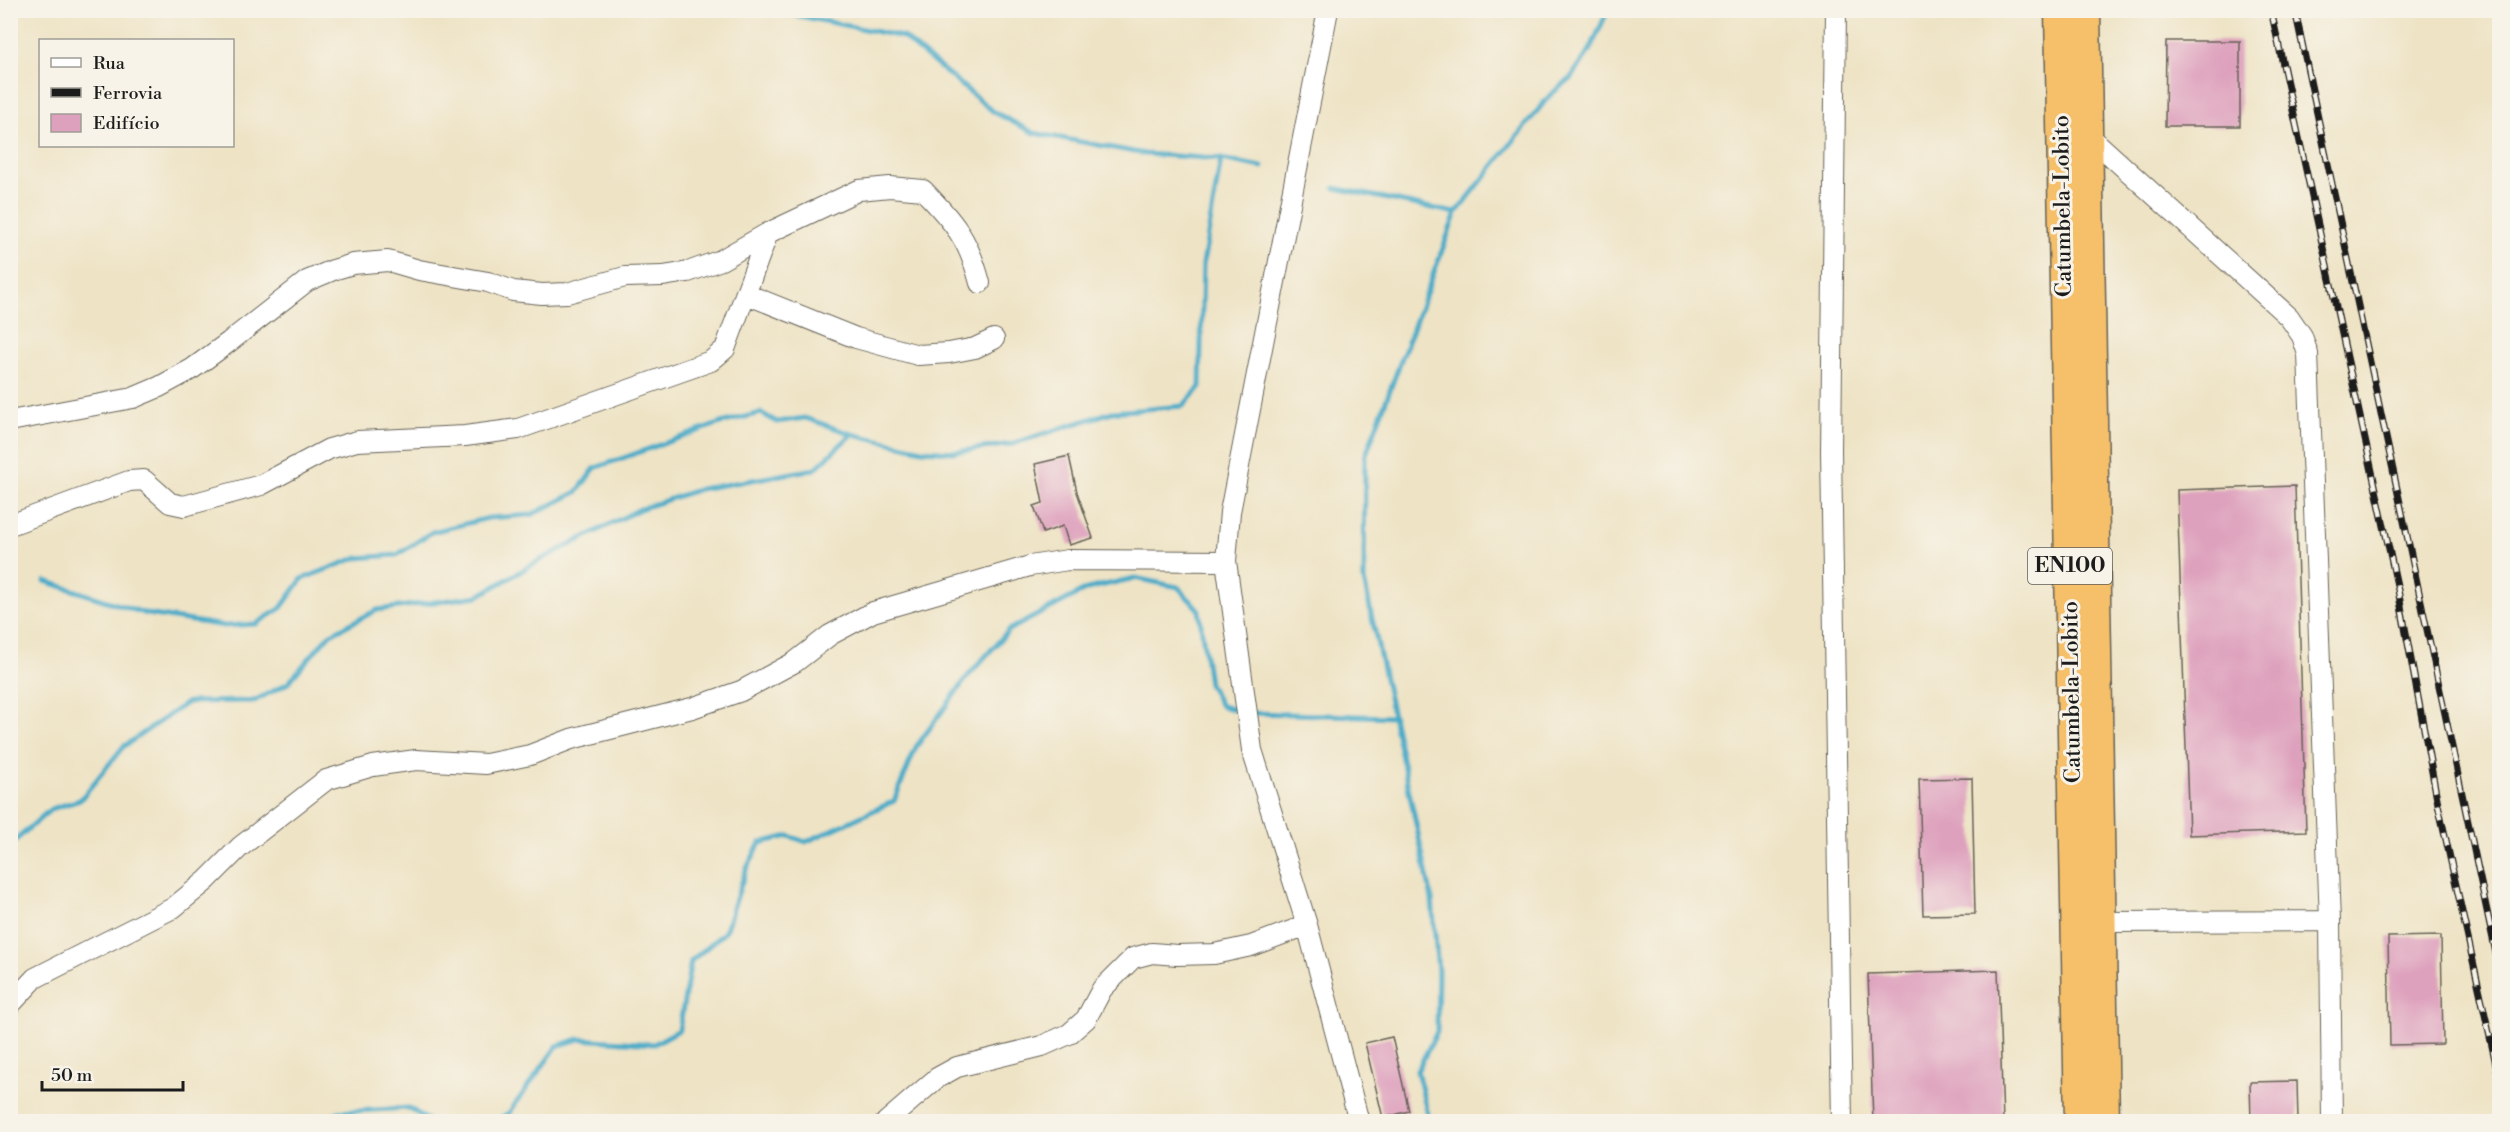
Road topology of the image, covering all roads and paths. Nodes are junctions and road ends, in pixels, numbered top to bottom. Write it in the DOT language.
graph roads {
  1 [pos="1328,10"];
  2 [pos="1836,10"];
  3 [pos="2060,10"];
  4 [pos="2085,10"];
  5 [pos="2087,134"];
  6 [pos="768,233"];
  7 [pos="980,283"];
  8 [pos="746,294"];
  9 [pos="994,339"];
  10 [pos="10,421"];
  11 [pos="10,525"];
  12 [pos="1226,561"];
  13 [pos="2330,921"];
  14 [pos="2101,922"];
  15 [pos="1307,925"];
  16 [pos="10,1005"];
  17 [pos="886,1122"];
  18 [pos="1359,1122"];
  19 [pos="1842,1122"];
  20 [pos="2080,1122"];
  21 [pos="2104,1122"];
  22 [pos="2332,1122"];
  1 -- 12 [label="street"];
  2 -- 19 [label="street"];
  3 -- 20 [label="highway, Catumbela-Lobito / EN100"];
  4 -- 5 [label="highway, Catumbela-Lobito / EN100"];
  5 -- 13 [label="street"];
  5 -- 14 [label="highway, Catumbela-Lobito / EN100"];
  6 -- 7 [label="street"];
  6 -- 8 [label="street"];
  6 -- 10 [label="street"];
  8 -- 9 [label="street"];
  8 -- 11 [label="street"];
  12 -- 15 [label="street"];
  12 -- 16 [label="street"];
  13 -- 14 [label="street"];
  13 -- 22 [label="street"];
  14 -- 21 [label="highway, Catumbela-Lobito / EN100"];
  15 -- 17 [label="street"];
  15 -- 18 [label="street"];
}
